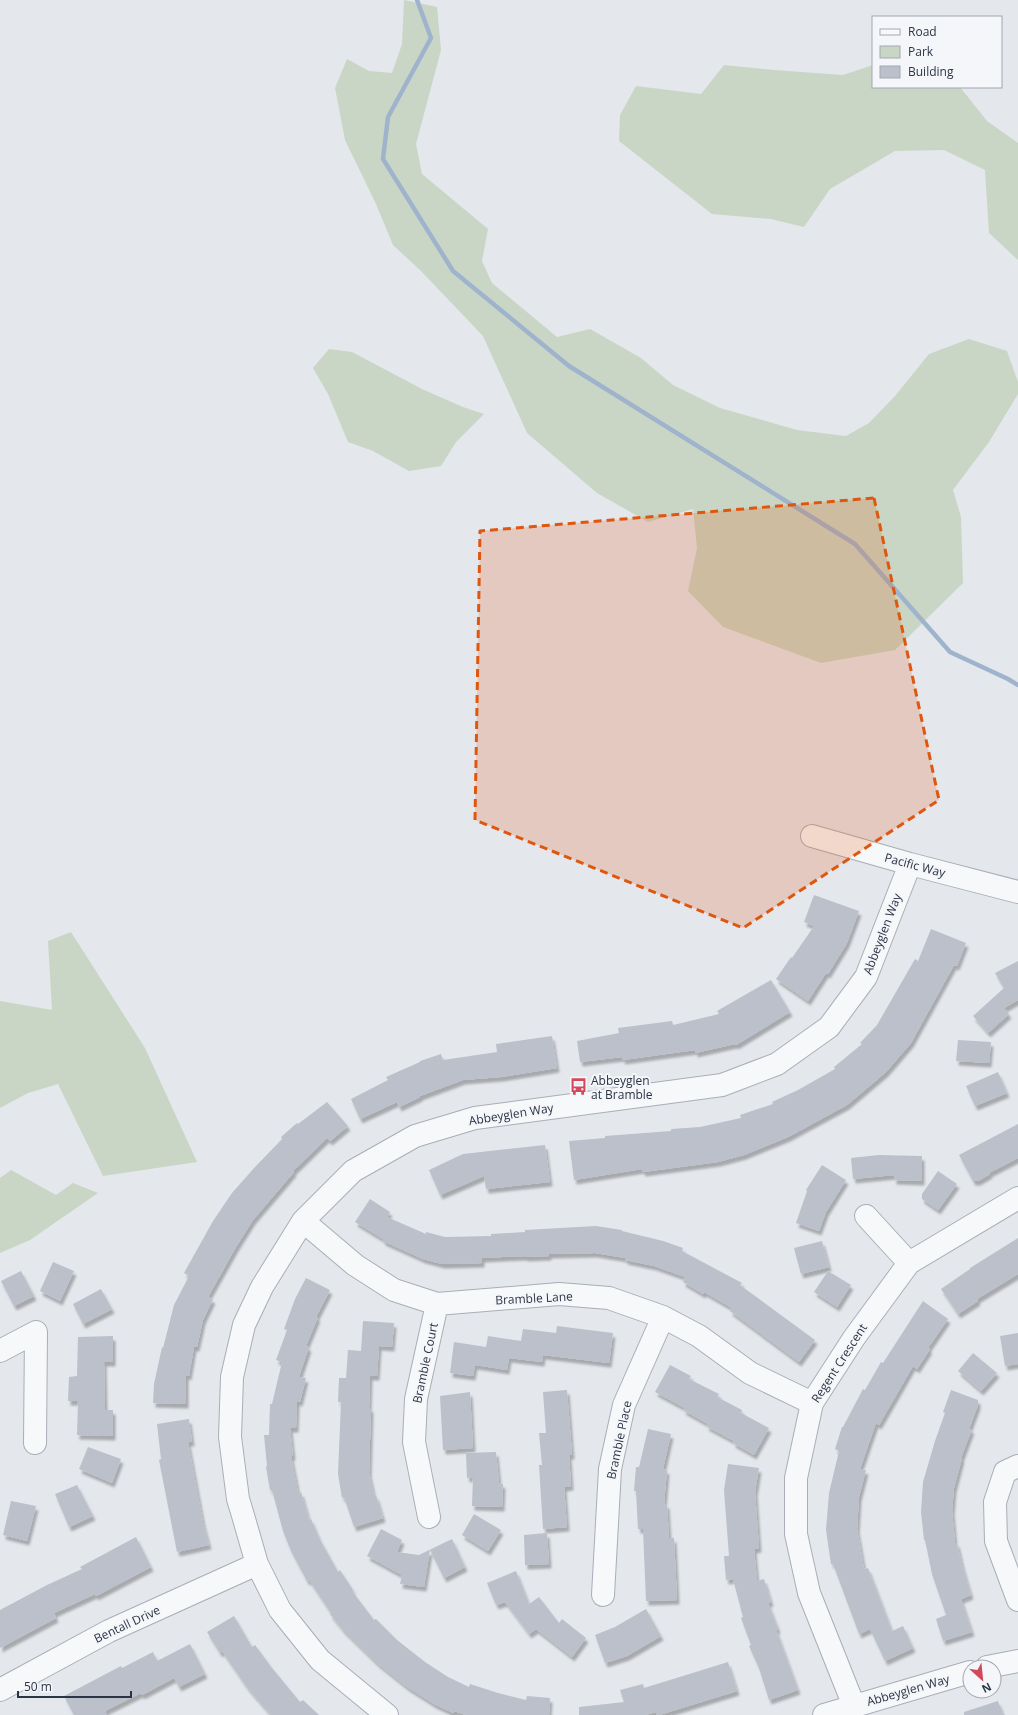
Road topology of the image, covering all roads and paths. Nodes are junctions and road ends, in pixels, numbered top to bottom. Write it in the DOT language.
graph roads {
  1 [pos="812,836"];
  2 [pos="910,864"];
  3 [pos="1018,892"];
  4 [pos="1018,1198"];
  5 [pos="866,1216"];
  6 [pos="303,1221"];
  7 [pos="909,1263"];
  8 [pos="437,1304"];
  9 [pos="663,1317"];
  10 [pos="0,1352"];
  11 [pos="812,1403"];
  12 [pos="35,1443"];
  13 [pos="1018,1466"];
  14 [pos="429,1517"];
  15 [pos="257,1564"];
  16 [pos="603,1595"];
  17 [pos="1018,1600"];
  18 [pos="1018,1661"];
  19 [pos="1002,1664"];
  20 [pos="962,1674"];
  21 [pos="0,1690"];
  22 [pos="854,1706"];
  23 [pos="387,1715"];
  24 [pos="824,1715"];
  1 -- 2 [label="street, Pacific Way"];
  2 -- 3 [label="street, Pacific Way"];
  2 -- 6 [label="street, Abbeyglen Way"];
  4 -- 7 [label="street, Regent Crescent"];
  5 -- 7 [label="street"];
  6 -- 8 [label="street, Bramble Lane"];
  6 -- 15 [label="street, Abbeyglen Way"];
  7 -- 11 [label="street, Regent Crescent"];
  8 -- 9 [label="street, Bramble Lane"];
  8 -- 14 [label="street, Bramble Court"];
  9 -- 11 [label="street, Bramble Lane"];
  9 -- 16 [label="street, Bramble Place"];
  10 -- 12 [label="street"];
  11 -- 22 [label="street, Regent Crescent"];
  13 -- 17 [label="street"];
  15 -- 21 [label="street, Bentall Drive"];
  15 -- 23 [label="street, Abbeyglen Way"];
  18 -- 19 [label="street"];
  20 -- 22 [label="street, Abbeyglen Way"];
  22 -- 24 [label="street, Abbeyglen Way"];
}
